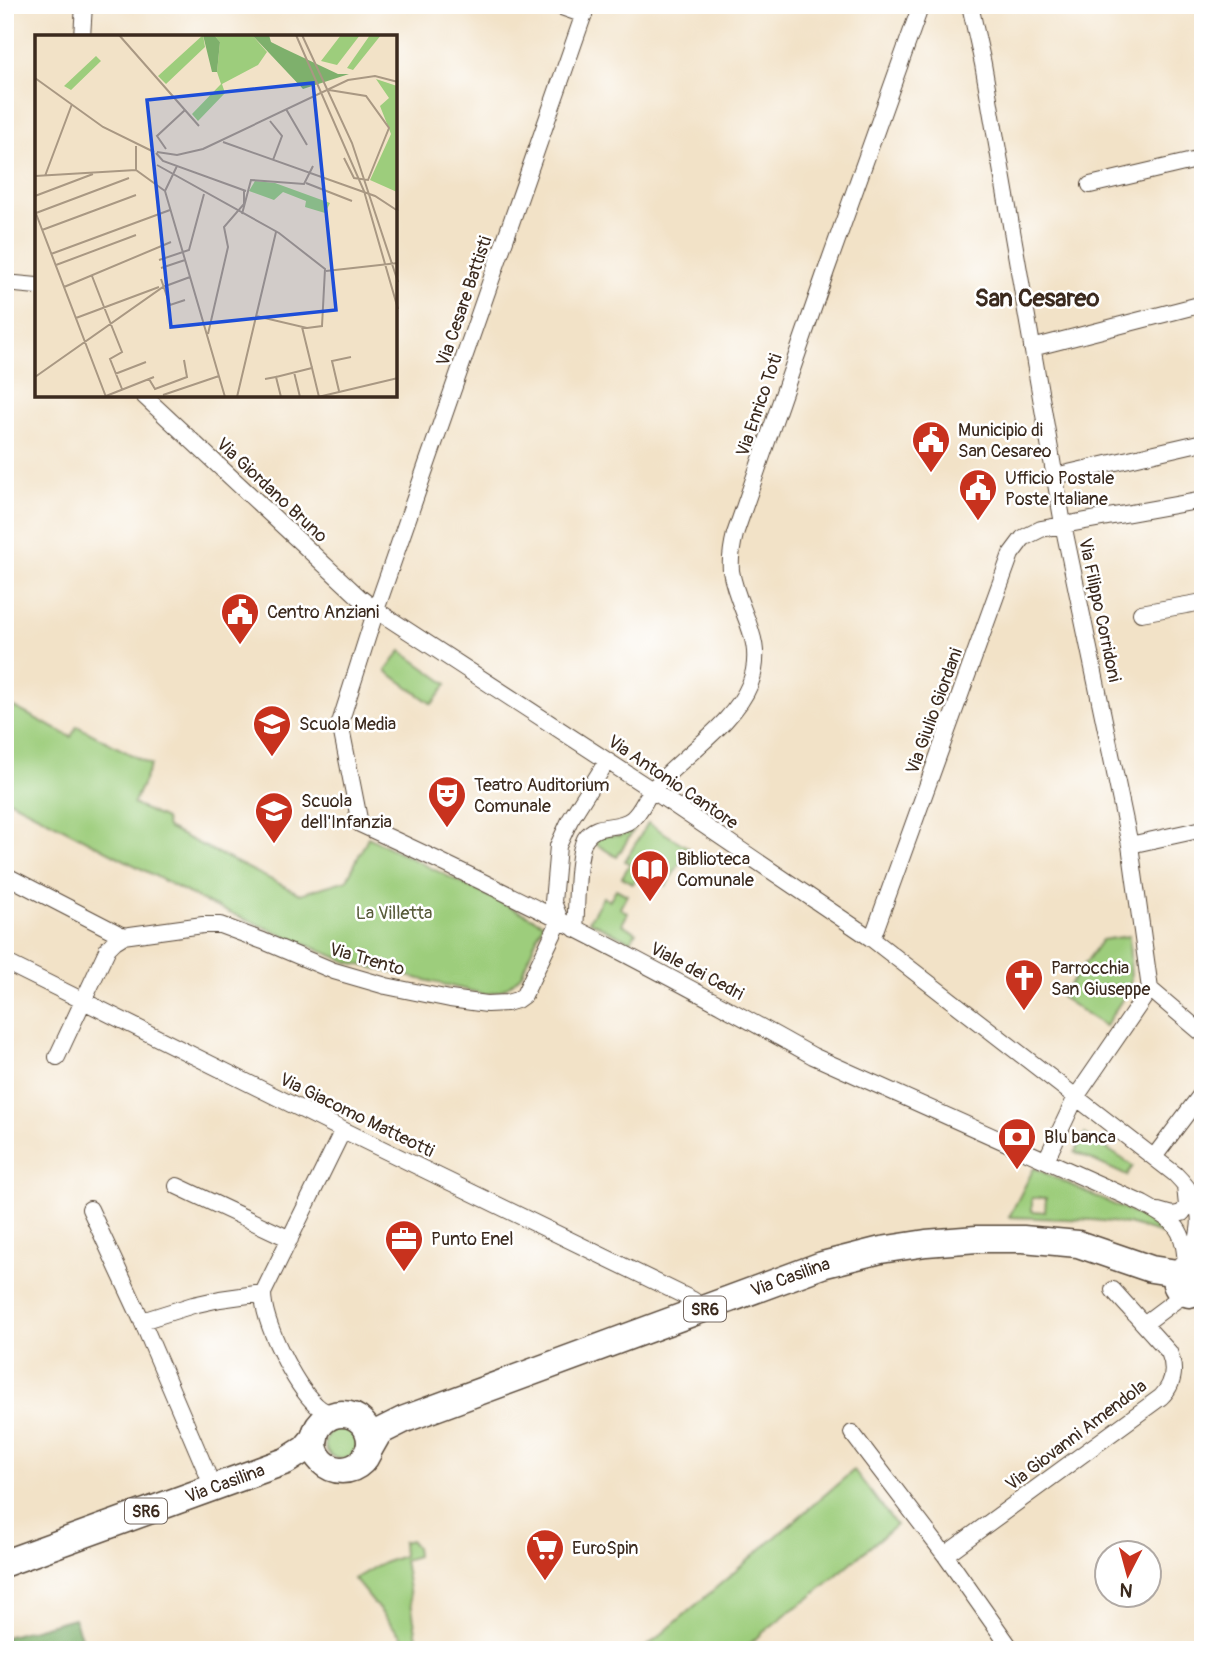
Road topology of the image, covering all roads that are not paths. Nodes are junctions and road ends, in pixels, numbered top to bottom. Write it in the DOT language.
graph roads {
  1 [pos="84,5"];
  2 [pos="556,5"];
  3 [pos="921,5"];
  4 [pos="970,5"];
  5 [pos="585,10"];
  6 [pos="82,35"];
  7 [pos="1203,167"];
  8 [pos="1090,185"];
  9 [pos="5,283"];
  10 [pos="35,286"];
  11 [pos="1203,304"];
  12 [pos="1032,348"];
  13 [pos="145,397"];
  14 [pos="1203,442"];
  15 [pos="1055,476"];
  16 [pos="1203,500"];
  17 [pos="1063,524"];
  18 [pos="1203,601"];
  19 [pos="376,610"];
  20 [pos="1141,613"];
  21 [pos="607,761"];
  22 [pos="652,790"];
  23 [pos="1203,829"];
  24 [pos="1130,845"];
  25 [pos="5,875"];
  26 [pos="560,920"];
  27 [pos="575,929"];
  28 [pos="123,936"];
  29 [pos="873,939"];
  30 [pos="5,962"];
  31 [pos="1150,989"];
  32 [pos="83,1002"];
  33 [pos="1203,1034"];
  34 [pos="57,1057"];
  35 [pos="1203,1091"];
  36 [pos="1076,1097"];
  37 [pos="343,1130"];
  38 [pos="1154,1157"];
  39 [pos="1046,1160"];
  40 [pos="1184,1183"];
  41 [pos="177,1186"];
  42 [pos="1143,1204"];
  43 [pos="90,1209"];
  44 [pos="290,1239"];
  45 [pos="1189,1284"];
  46 [pos="1113,1290"];
  47 [pos="262,1293"];
  48 [pos="693,1300"];
  49 [pos="142,1321"];
  50 [pos="1144,1324"];
  51 [pos="405,1419"];
  52 [pos="328,1422"];
  53 [pos="852,1433"];
  54 [pos="367,1453"];
  55 [pos="286,1461"];
  56 [pos="328,1466"];
  57 [pos="213,1487"];
  58 [pos="945,1555"];
  59 [pos="5,1563"];
  60 [pos="1012,1650"];
  1 -- 6 [label="street"];
  2 -- 5 [label="street"];
  3 -- 22 [label="street, Via Enrico Toti"];
  4 -- 12 [label="street, Via Filippo Corridoni"];
  5 -- 19 [label="street, Via Cesare Battisti"];
  7 -- 8 [label="street"];
  9 -- 10 [label="street"];
  11 -- 12 [label="street"];
  12 -- 15 [label="street, Via Filippo Corridoni"];
  13 -- 19 [label="street, Via Giordano Bruno"];
  14 -- 15 [label="street"];
  15 -- 17 [label="street, Via Filippo Corridoni"];
  16 -- 17 [label="street, Via Giulio Giordani"];
  17 -- 24 [label="street, Via Filippo Corridoni"];
  17 -- 29 [label="street, Via Giulio Giordani"];
  18 -- 20 [label="street"];
  19 -- 21 [label="street, Via Antonio Cantore"];
  19 -- 26 [label="street, Viale dei Cedri"];
  21 -- 22 [label="street, Via Antonio Cantore"];
  21 -- 26 [label="street"];
  22 -- 27 [label="street, Via Enrico Toti"];
  22 -- 29 [label="street, Via Antonio Cantore"];
  23 -- 24 [label="street"];
  24 -- 31 [label="street, Via Filippo Corridoni"];
  25 -- 28 [label="street"];
  26 -- 27 [label="street, Viale dei Cedri"];
  26 -- 28 [label="street, Via Trento"];
  27 -- 39 [label="street, Viale dei Cedri"];
  28 -- 32 [label="street"];
  29 -- 36 [label="street, Via Antonio Cantore"];
  30 -- 32 [label="street, Via Giacomo Matteotti"];
  31 -- 33 [label="street"];
  31 -- 36 [label="street"];
  32 -- 34 [label="street"];
  32 -- 37 [label="street, Via Giacomo Matteotti"];
  35 -- 38 [label="street"];
  36 -- 38 [label="street, Via Antonio Cantore"];
  36 -- 39 [label="street"];
  37 -- 44 [label="street"];
  37 -- 48 [label="street, Via Giacomo Matteotti"];
  38 -- 40 [label="street, Via Antonio Cantore"];
  39 -- 42 [label="street, Viale dei Cedri"];
  40 -- 42 [label="street"];
  40 -- 45 [label="street"];
  41 -- 44 [label="street"];
  42 -- 45 [label="street, Viale dei Cedri"];
  43 -- 49 [label="street"];
  44 -- 47 [label="street"];
  45 -- 50 [label="street"];
  45 -- 51 [label="main road, Via Casilina / SR6"];
  46 -- 50 [label="street, Via Giovanni Amendola"];
  47 -- 49 [label="street"];
  47 -- 52 [label="street"];
  49 -- 57 [label="street"];
  50 -- 58 [label="street, Via Giovanni Amendola"];
  51 -- 52 [label="main road, Via Casilina / SR6"];
  51 -- 54 [label="main road, Via Casilina / SR6"];
  52 -- 54 [label="main road"];
  52 -- 55 [label="main road, Via Casilina / SR6"];
  52 -- 56 [label="main road"];
  53 -- 58 [label="street"];
  54 -- 56 [label="main road, SR6"];
  55 -- 56 [label="main road, Via Casilina / SR6"];
  55 -- 57 [label="main road, Via Casilina / SR6"];
  57 -- 59 [label="main road, Via Casilina / SR6"];
  58 -- 60 [label="street"];
}
